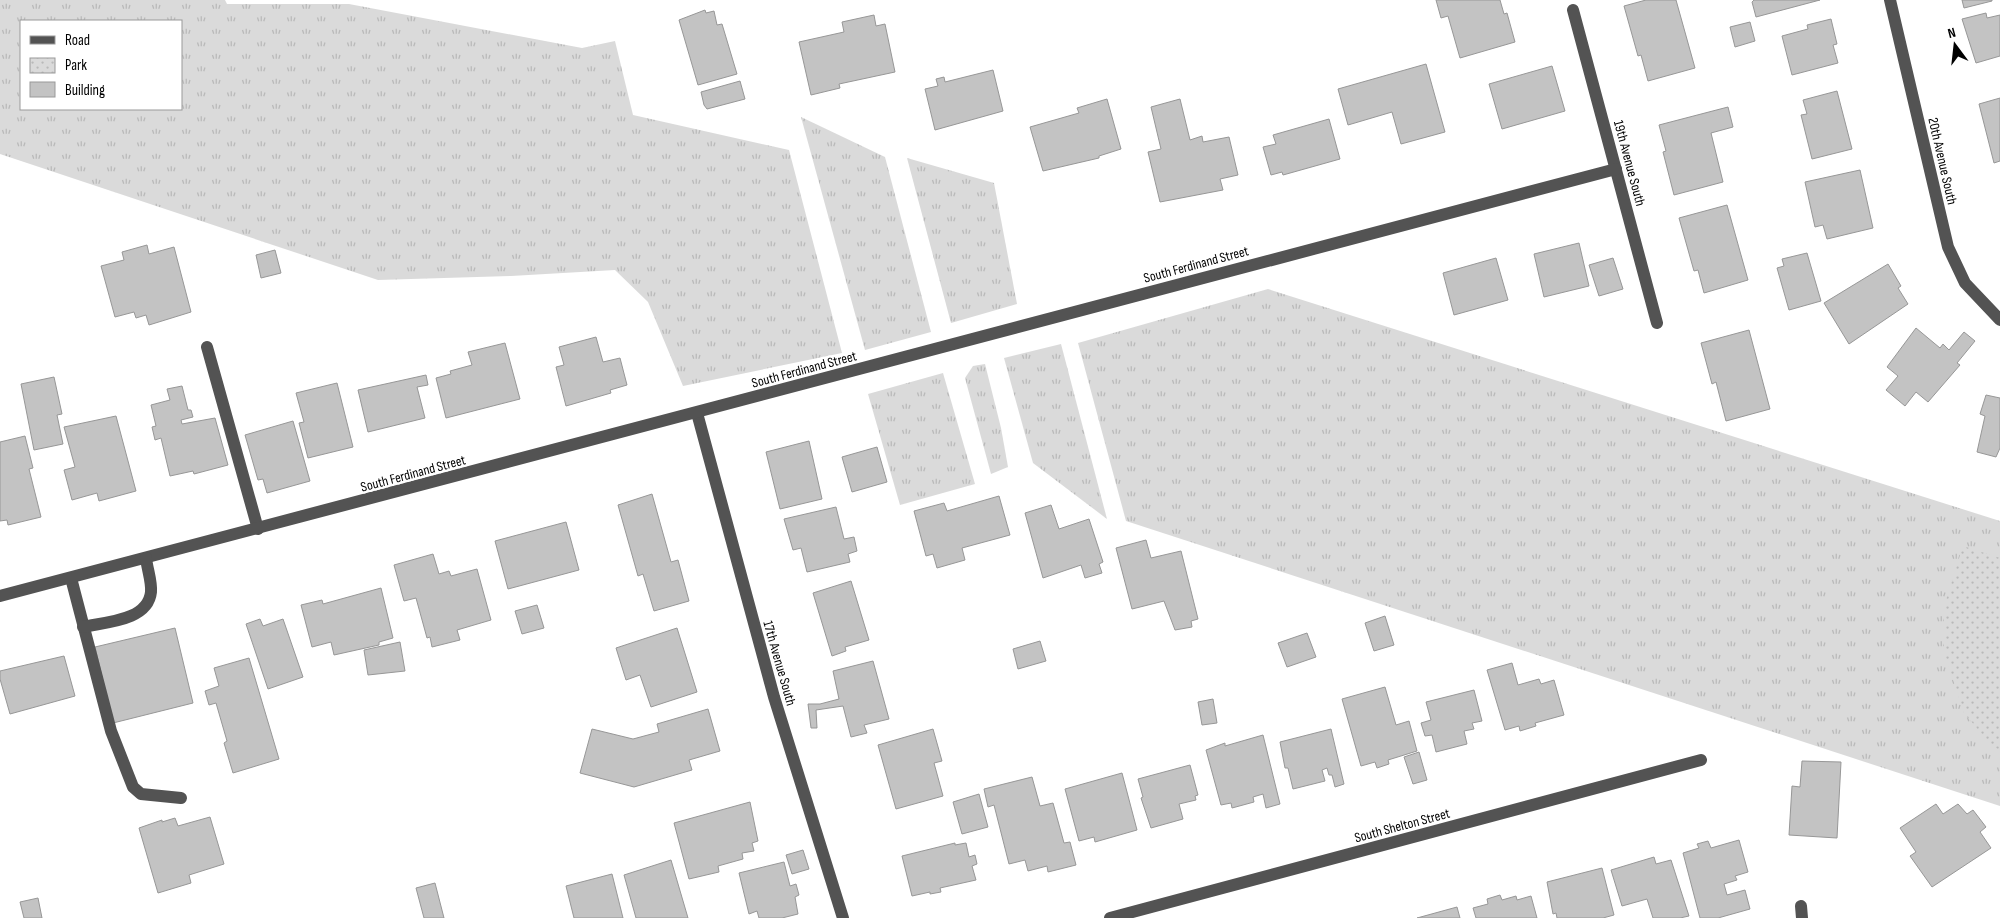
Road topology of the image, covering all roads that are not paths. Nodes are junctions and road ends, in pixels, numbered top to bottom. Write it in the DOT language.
graph roads {
  1 [pos="1890,0"];
  2 [pos="1573,10"];
  3 [pos="1616,170"];
  4 [pos="1997,317"];
  5 [pos="1657,323"];
  6 [pos="208,347"];
  7 [pos="697,413"];
  8 [pos="258,529"];
  9 [pos="146,558"];
  10 [pos="71,578"];
  11 [pos="0,596"];
  12 [pos="83,627"];
  13 [pos="1701,760"];
  14 [pos="181,798"];
  15 [pos="844,918"];
  16 [pos="1110,918"];
  1 -- 4 [label="street, 20th Avenue South"];
  2 -- 3 [label="street, 19th Avenue South"];
  3 -- 5 [label="street, 19th Avenue South"];
  3 -- 7 [label="street, South Ferdinand Street"];
  6 -- 8 [label="street"];
  7 -- 8 [label="street, South Ferdinand Street"];
  7 -- 15 [label="street, 17th Avenue South"];
  8 -- 9 [label="street, South Ferdinand Street"];
  9 -- 10 [label="street, South Ferdinand Street"];
  9 -- 12 [label="street"];
  10 -- 11 [label="street, South Ferdinand Street"];
  10 -- 12 [label="street"];
  12 -- 14 [label="street"];
  13 -- 16 [label="street, South Shelton Street"];
}
